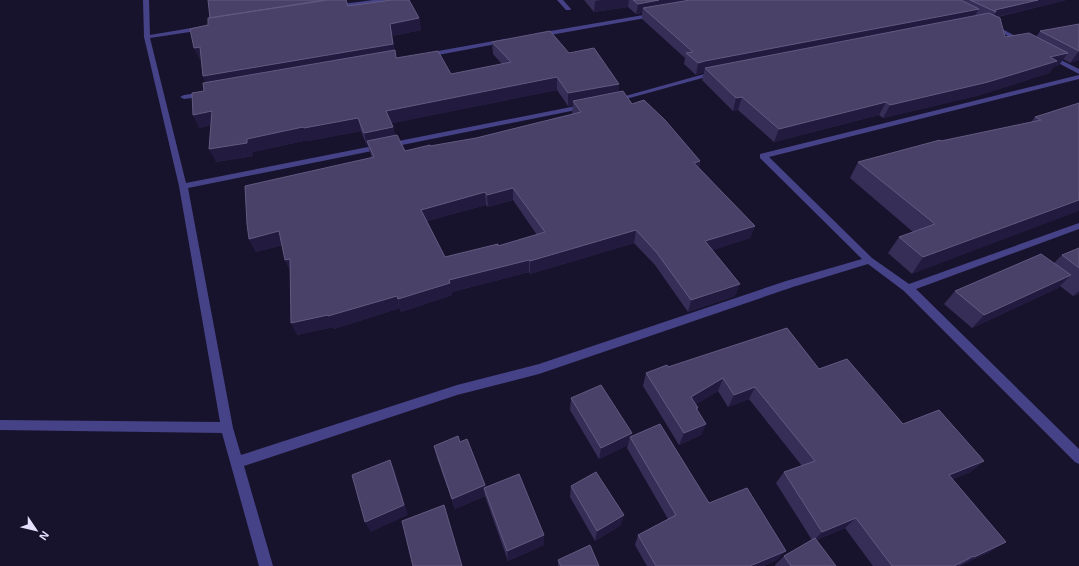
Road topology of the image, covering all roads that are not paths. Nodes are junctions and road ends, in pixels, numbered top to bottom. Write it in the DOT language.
graph roads {
  1 [pos="146,0"];
  2 [pos="385,0"];
  3 [pos="560,0"];
  4 [pos="331,8"];
  5 [pos="568,9"];
  6 [pos="666,13"];
  7 [pos="984,21"];
  8 [pos="209,27"];
  9 [pos="147,37"];
  10 [pos="529,37"];
  11 [pos="513,40"];
  12 [pos="1032,47"];
  13 [pos="1045,54"];
  14 [pos="419,56"];
  15 [pos="726,71"];
  16 [pos="1079,72"];
  17 [pos="1079,77"];
  18 [pos="208,93"];
  19 [pos="184,97"];
  20 [pos="183,186"];
  21 [pos="1079,226"];
  22 [pos="869,260"];
  23 [pos="908,288"];
  24 [pos="0,425"];
  25 [pos="226,428"];
  26 [pos="1079,458"];
  27 [pos="238,462"];
  28 [pos="266,566"];
  1 -- 9 [label="street"];
  2 -- 4 [label="street"];
  3 -- 5 [label="street"];
  6 -- 10 [label="street"];
  7 -- 12 [label="street"];
  8 -- 9 [label="street"];
  9 -- 20 [label="street"];
  11 -- 14 [label="street"];
  13 -- 16 [label="street"];
  15 -- 20 [label="street"];
  17 -- 22 [label="street"];
  18 -- 19 [label="street"];
  20 -- 25 [label="street"];
  21 -- 23 [label="street"];
  22 -- 23 [label="street"];
  22 -- 27 [label="street"];
  23 -- 26 [label="street"];
  24 -- 25 [label="street"];
  25 -- 27 [label="street"];
  27 -- 28 [label="street"];
}
